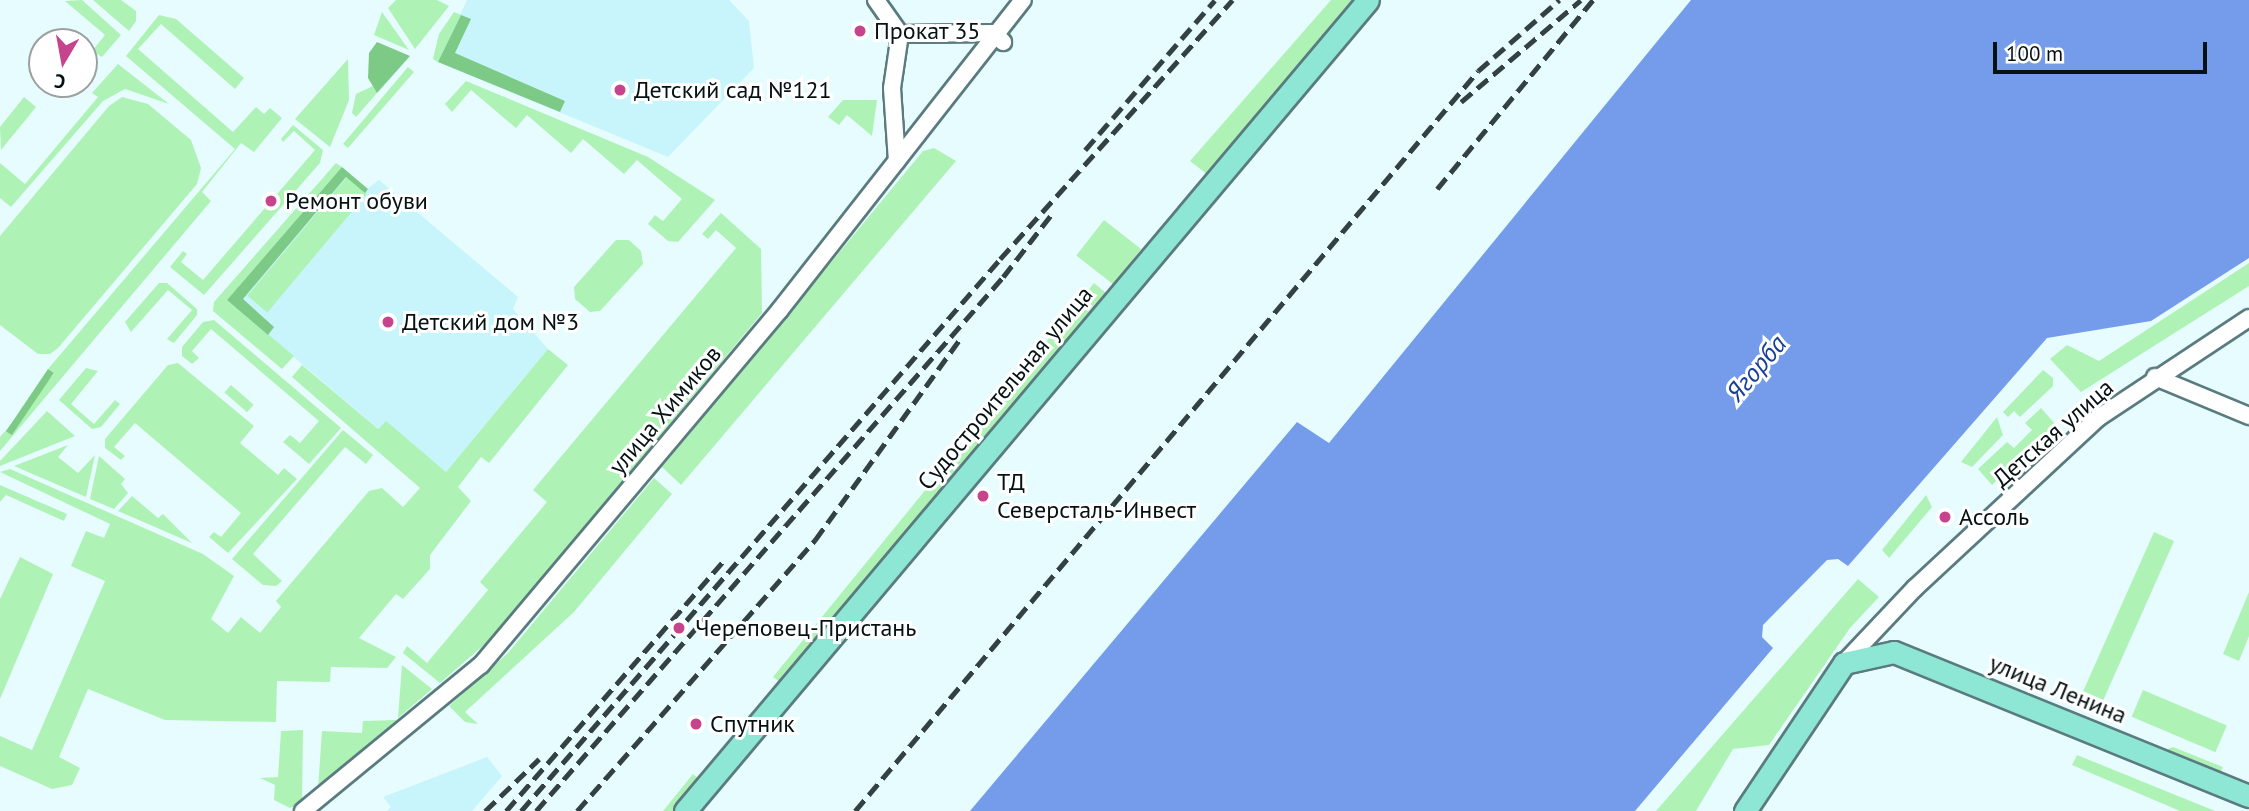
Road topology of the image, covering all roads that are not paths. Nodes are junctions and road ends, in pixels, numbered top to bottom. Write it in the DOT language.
graph roads {
  1 [pos="876,0"];
  2 [pos="1023,0"];
  3 [pos="1368,0"];
  4 [pos="900,34"];
  5 [pos="999,38"];
  6 [pos="897,161"];
  7 [pos="2249,318"];
  8 [pos="2155,377"];
  9 [pos="2249,416"];
  10 [pos="1844,663"];
  11 [pos="2249,796"];
  12 [pos="303,811"];
  13 [pos="685,811"];
  14 [pos="1745,811"];
  1 -- 4 [label="street"];
  2 -- 5 [label="street, улица Химиков"];
  3 -- 13 [label="main road, Судостроительная улица"];
  4 -- 5 [label="street"];
  4 -- 6 [label="street"];
  5 -- 6 [label="street, улица Химиков"];
  6 -- 12 [label="street, улица Химиков"];
  7 -- 8 [label="street, Детская улица"];
  8 -- 9 [label="street"];
  8 -- 10 [label="street, Детская улица"];
  10 -- 11 [label="main road, улица Ленина"];
  10 -- 14 [label="main road"];
}
